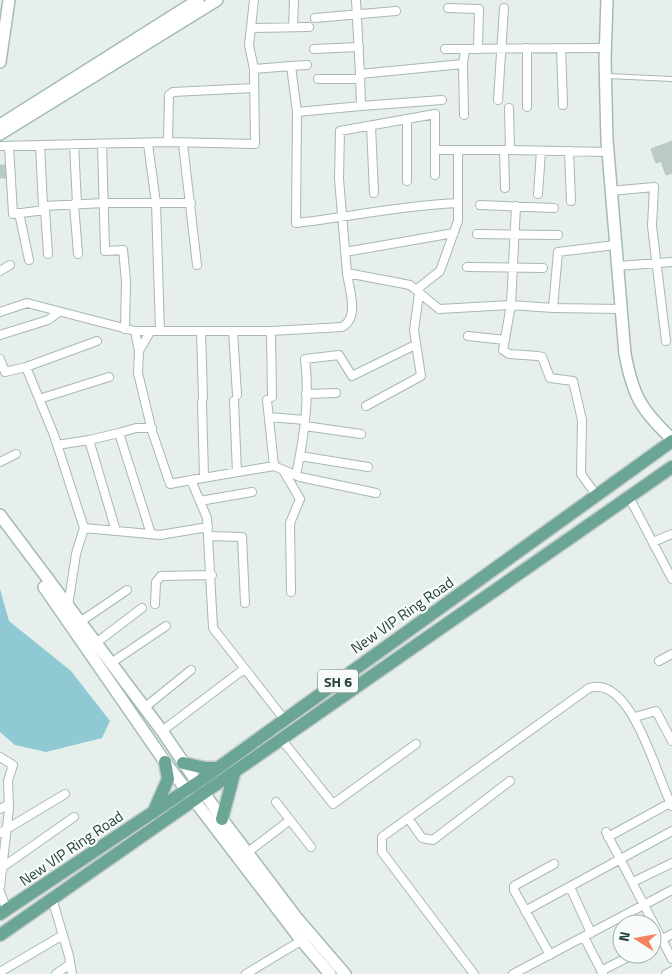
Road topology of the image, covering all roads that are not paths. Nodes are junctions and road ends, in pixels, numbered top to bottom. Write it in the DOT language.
graph roads {
  1 [pos="9,0"];
  2 [pos="198,0"];
  3 [pos="217,0"];
  4 [pos="254,0"];
  5 [pos="294,0"];
  6 [pos="356,0"];
  7 [pos="607,0"];
  8 [pos="448,8"];
  9 [pos="504,8"];
  10 [pos="396,11"];
  11 [pos="357,15"];
  12 [pos="315,18"];
  13 [pos="294,27"];
  14 [pos="309,27"];
  15 [pos="251,28"];
  16 [pos="359,47"];
  17 [pos="527,48"];
  18 [pos="561,48"];
  19 [pos="605,48"];
  20 [pos="314,49"];
  21 [pos="445,49"];
  22 [pos="465,49"];
  23 [pos="478,49"];
  24 [pos="501,49"];
  25 [pos="0,62"];
  26 [pos="463,64"];
  27 [pos="307,65"];
  28 [pos="291,66"];
  29 [pos="254,69"];
  30 [pos="360,76"];
  31 [pos="605,76"];
  32 [pos="318,79"];
  33 [pos="672,79"];
  34 [pos="254,88"];
  35 [pos="442,100"];
  36 [pos="498,100"];
  37 [pos="361,106"];
  38 [pos="563,106"];
  39 [pos="527,107"];
  40 [pos="509,108"];
  41 [pos="297,112"];
  42 [pos="464,115"];
  43 [pos="407,119"];
  44 [pos="0,125"];
  45 [pos="371,126"];
  46 [pos="0,134"];
  47 [pos="168,142"];
  48 [pos="74,144"];
  49 [pos="102,144"];
  50 [pos="148,144"];
  51 [pos="183,144"];
  52 [pos="40,145"];
  53 [pos="0,146"];
  54 [pos="9,146"];
  55 [pos="435,150"];
  56 [pos="458,150"];
  57 [pos="507,150"];
  58 [pos="540,151"];
  59 [pos="569,151"];
  60 [pos="608,152"];
  61 [pos="435,175"];
  62 [pos="407,181"];
  63 [pos="505,188"];
  64 [pos="610,191"];
  65 [pos="374,193"];
  66 [pos="538,194"];
  67 [pos="572,201"];
  68 [pos="104,203"];
  69 [pos="156,203"];
  70 [pos="191,203"];
  71 [pos="458,203"];
  72 [pos="75,204"];
  73 [pos="480,205"];
  74 [pos="516,206"];
  75 [pos="44,208"];
  76 [pos="554,208"];
  77 [pos="19,213"];
  78 [pos="342,218"];
  79 [pos="454,233"];
  80 [pos="477,234"];
  81 [pos="514,234"];
  82 [pos="558,235"];
  83 [pos="615,244"];
  84 [pos="345,252"];
  85 [pos="48,254"];
  86 [pos="78,254"];
  87 [pos="29,260"];
  88 [pos="657,262"];
  89 [pos="672,262"];
  90 [pos="10,265"];
  91 [pos="197,265"];
  92 [pos="513,266"];
  93 [pos="618,266"];
  94 [pos="467,267"];
  95 [pos="543,268"];
  96 [pos="0,271"];
  97 [pos="347,272"];
  98 [pos="417,292"];
  99 [pos="511,305"];
  100 [pos="553,308"];
  101 [pos="622,309"];
  102 [pos="0,312"];
  103 [pos="59,312"];
  104 [pos="124,329"];
  105 [pos="135,331"];
  106 [pos="160,331"];
  107 [pos="201,331"];
  108 [pos="233,331"];
  109 [pos="271,331"];
  110 [pos="150,332"];
  111 [pos="0,335"];
  112 [pos="468,336"];
  113 [pos="505,340"];
  114 [pos="97,341"];
  115 [pos="666,341"];
  116 [pos="415,345"];
  117 [pos="139,351"];
  118 [pos="0,359"];
  119 [pos="26,367"];
  120 [pos="110,377"];
  121 [pos="336,393"];
  122 [pos="306,394"];
  123 [pos="39,399"];
  124 [pos="366,406"];
  125 [pos="149,416"];
  126 [pos="269,417"];
  127 [pos="305,423"];
  128 [pos="136,428"];
  129 [pos="152,428"];
  130 [pos="119,433"];
  131 [pos="361,434"];
  132 [pos="89,440"];
  133 [pos="672,440"];
  134 [pos="57,445"];
  135 [pos="16,454"];
  136 [pos="300,456"];
  137 [pos="0,462"];
  138 [pos="274,466"];
  139 [pos="368,467"];
  140 [pos="672,467"];
  141 [pos="283,470"];
  142 [pos="237,472"];
  143 [pos="296,475"];
  144 [pos="204,478"];
  145 [pos="192,480"];
  146 [pos="252,492"];
  147 [pos="376,493"];
  148 [pos="596,496"];
  149 [pos="629,497"];
  150 [pos="200,501"];
  151 [pos="0,515"];
  152 [pos="208,527"];
  153 [pos="0,528"];
  154 [pos="84,528"];
  155 [pos="116,531"];
  156 [pos="151,534"];
  157 [pos="672,534"];
  158 [pos="209,536"];
  159 [pos="653,542"];
  160 [pos="212,575"];
  161 [pos="672,579"];
  162 [pos="127,590"];
  163 [pos="290,592"];
  164 [pos="245,602"];
  165 [pos="155,604"];
  166 [pos="68,606"];
  167 [pos="142,608"];
  168 [pos="67,619"];
  169 [pos="80,622"];
  170 [pos="166,626"];
  171 [pos="416,626"];
  172 [pos="426,639"];
  173 [pos="96,643"];
  174 [pos="672,654"];
  175 [pos="659,661"];
  176 [pos="111,663"];
  177 [pos="244,669"];
  178 [pos="190,670"];
  179 [pos="320,693"];
  180 [pos="330,706"];
  181 [pos="144,708"];
  182 [pos="635,717"];
  183 [pos="284,719"];
  184 [pos="162,731"];
  185 [pos="282,740"];
  186 [pos="672,741"];
  187 [pos="416,744"];
  188 [pos="0,757"];
  189 [pos="164,762"];
  190 [pos="183,763"];
  191 [pos="217,768"];
  192 [pos="234,774"];
  193 [pos="510,781"];
  194 [pos="196,792"];
  195 [pos="65,794"];
  196 [pos="276,802"];
  197 [pos="9,804"];
  198 [pos="671,805"];
  199 [pos="0,810"];
  200 [pos="153,812"];
  201 [pos="74,817"];
  202 [pos="408,818"];
  203 [pos="222,819"];
  204 [pos="290,820"];
  205 [pos="4,831"];
  206 [pos="672,831"];
  207 [pos="311,847"];
  208 [pos="248,852"];
  209 [pos="620,859"];
  210 [pos="672,863"];
  211 [pos="554,864"];
  212 [pos="1,868"];
  213 [pos="633,882"];
  214 [pos="0,886"];
  215 [pos="570,887"];
  216 [pos="672,890"];
  217 [pos="0,892"];
  218 [pos="52,898"];
  219 [pos="645,904"];
  220 [pos="525,911"];
  221 [pos="3,912"];
  222 [pos="650,914"];
  223 [pos="672,934"];
  224 [pos="63,935"];
  225 [pos="587,935"];
  226 [pos="0,936"];
  227 [pos="306,937"];
  228 [pos="662,939"];
  229 [pos="550,955"];
  230 [pos="672,959"];
  231 [pos="70,964"];
  232 [pos="616,964"];
  233 [pos="261,970"];
  234 [pos="672,971"];
  235 [pos="0,972"];
  236 [pos="602,972"];
  237 [pos="518,973"];
  238 [pos="56,974"];
  239 [pos="72,974"];
  240 [pos="246,974"];
  241 [pos="330,974"];
  242 [pos="345,974"];
  243 [pos="474,974"];
  244 [pos="666,974"];
  1 -- 25 [label="street"];
  2 -- 44 [label="street"];
  3 -- 46 [label="street"];
  4 -- 15 [label="street"];
  5 -- 13 [label="street"];
  6 -- 11 [label="street"];
  7 -- 19 [label="street"];
  8 -- 23 [label="street"];
  9 -- 24 [label="street"];
  10 -- 11 [label="street"];
  11 -- 12 [label="street"];
  11 -- 16 [label="street"];
  13 -- 14 [label="street"];
  13 -- 15 [label="street"];
  15 -- 29 [label="street"];
  16 -- 20 [label="street"];
  16 -- 30 [label="street"];
  17 -- 18 [label="street"];
  17 -- 24 [label="street"];
  17 -- 39 [label="street"];
  18 -- 19 [label="street"];
  18 -- 38 [label="street"];
  19 -- 31 [label="street"];
  21 -- 22 [label="street"];
  22 -- 23 [label="street"];
  22 -- 26 [label="street"];
  23 -- 24 [label="street"];
  24 -- 36 [label="street"];
  26 -- 30 [label="street"];
  26 -- 42 [label="street"];
  27 -- 28 [label="street"];
  28 -- 29 [label="street"];
  28 -- 41 [label="street"];
  29 -- 34 [label="street"];
  30 -- 32 [label="street"];
  30 -- 37 [label="street"];
  31 -- 33 [label="lane"];
  31 -- 60 [label="street"];
  34 -- 47 [label="street"];
  34 -- 51 [label="street"];
  35 -- 37 [label="street"];
  37 -- 41 [label="street"];
  40 -- 57 [label="street"];
  41 -- 78 [label="street"];
  43 -- 45 [label="street"];
  43 -- 55 [label="street"];
  43 -- 62 [label="street"];
  45 -- 65 [label="street"];
  45 -- 78 [label="street"];
  47 -- 50 [label="street"];
  47 -- 51 [label="street"];
  48 -- 49 [label="street"];
  48 -- 52 [label="street"];
  48 -- 72 [label="street"];
  49 -- 50 [label="street"];
  49 -- 68 [label="street"];
  50 -- 69 [label="street"];
  51 -- 70 [label="street"];
  52 -- 54 [label="street"];
  52 -- 75 [label="street"];
  53 -- 54 [label="street"];
  54 -- 77 [label="street"];
  55 -- 56 [label="street"];
  55 -- 61 [label="street"];
  56 -- 57 [label="street"];
  56 -- 71 [label="street"];
  57 -- 58 [label="street"];
  57 -- 63 [label="street"];
  58 -- 59 [label="street"];
  58 -- 66 [label="street"];
  59 -- 60 [label="street"];
  59 -- 67 [label="street"];
  60 -- 64 [label="street"];
  64 -- 83 [label="street"];
  64 -- 88 [label="street"];
  68 -- 69 [label="street"];
  68 -- 72 [label="street"];
  68 -- 104 [label="street"];
  69 -- 70 [label="street"];
  69 -- 106 [label="street"];
  70 -- 91 [label="street"];
  71 -- 78 [label="street"];
  71 -- 79 [label="street"];
  72 -- 75 [label="street"];
  72 -- 86 [label="street"];
  73 -- 74 [label="street"];
  74 -- 76 [label="street"];
  74 -- 81 [label="street"];
  75 -- 77 [label="street"];
  75 -- 85 [label="street"];
  77 -- 87 [label="street"];
  78 -- 84 [label="street"];
  79 -- 84 [label="street"];
  79 -- 98 [label="street"];
  80 -- 81 [label="street"];
  81 -- 82 [label="street"];
  81 -- 92 [label="street"];
  83 -- 93 [label="street"];
  83 -- 100 [label="street"];
  84 -- 97 [label="street"];
  88 -- 89 [label="street"];
  88 -- 93 [label="street"];
  88 -- 115 [label="street"];
  90 -- 96 [label="street"];
  92 -- 94 [label="street"];
  92 -- 95 [label="street"];
  92 -- 99 [label="street"];
  93 -- 101 [label="street"];
  97 -- 98 [label="street"];
  97 -- 109 [label="street"];
  98 -- 99 [label="street"];
  98 -- 116 [label="street"];
  99 -- 100 [label="street"];
  99 -- 113 [label="street"];
  100 -- 101 [label="street"];
  101 -- 133 [label="street"];
  102 -- 103 [label="street"];
  103 -- 104 [label="street"];
  103 -- 111 [label="street"];
  104 -- 105 [label="street"];
  105 -- 110 [label="street"];
  105 -- 117 [label="street"];
  106 -- 107 [label="street"];
  106 -- 110 [label="street"];
  107 -- 108 [label="street"];
  107 -- 144 [label="street"];
  108 -- 109 [label="street"];
  108 -- 142 [label="street"];
  109 -- 126 [label="street"];
  110 -- 117 [label="street"];
  112 -- 113 [label="street"];
  113 -- 148 [label="street"];
  114 -- 119 [label="street"];
  116 -- 122 [label="street"];
  116 -- 124 [label="street"];
  117 -- 125 [label="street"];
  118 -- 119 [label="street"];
  119 -- 123 [label="street"];
  120 -- 123 [label="street"];
  121 -- 122 [label="street"];
  122 -- 127 [label="street"];
  123 -- 134 [label="street"];
  125 -- 128 [label="street"];
  125 -- 129 [label="street"];
  126 -- 127 [label="street"];
  126 -- 138 [label="street"];
  127 -- 131 [label="street"];
  127 -- 136 [label="street"];
  128 -- 129 [label="street"];
  128 -- 130 [label="street"];
  129 -- 145 [label="street"];
  130 -- 132 [label="street"];
  130 -- 156 [label="street"];
  132 -- 134 [label="street"];
  132 -- 155 [label="street"];
  133 -- 148 [label="main road, New VIP Ring Road / SH 6"];
  134 -- 154 [label="street"];
  135 -- 137 [label="street"];
  136 -- 139 [label="street"];
  136 -- 143 [label="street"];
  138 -- 141 [label="street"];
  138 -- 142 [label="street"];
  140 -- 149 [label="main road, New VIP Ring Road / SH 6"];
  141 -- 143 [label="street"];
  141 -- 163 [label="street"];
  142 -- 144 [label="street"];
  143 -- 147 [label="street"];
  144 -- 145 [label="street"];
  145 -- 150 [label="street"];
  146 -- 150 [label="street"];
  148 -- 171 [label="main road, New VIP Ring Road / SH 6"];
  149 -- 159 [label="street"];
  149 -- 172 [label="main road, New VIP Ring Road / SH 6"];
  150 -- 152 [label="street"];
  151 -- 166 [label="street"];
  152 -- 156 [label="street"];
  152 -- 158 [label="street"];
  153 -- 168 [label="street"];
  154 -- 155 [label="street"];
  154 -- 166 [label="street"];
  155 -- 156 [label="street"];
  157 -- 159 [label="street"];
  158 -- 160 [label="street"];
  158 -- 164 [label="street"];
  159 -- 161 [label="street"];
  160 -- 165 [label="street"];
  160 -- 177 [label="street"];
  162 -- 169 [label="street"];
  166 -- 168 [label="street"];
  166 -- 169 [label="street"];
  167 -- 173 [label="street"];
  168 -- 189 [label="street"];
  169 -- 173 [label="street"];
  170 -- 176 [label="street"];
  171 -- 172 [label="main road"];
  171 -- 179 [label="main road, New VIP Ring Road / SH 6"];
  172 -- 180 [label="main road, New VIP Ring Road / SH 6"];
  173 -- 176 [label="street"];
  174 -- 175 [label="street"];
  176 -- 181 [label="street"];
  177 -- 183 [label="street"];
  177 -- 184 [label="street"];
  178 -- 181 [label="street"];
  179 -- 180 [label="main road"];
  179 -- 183 [label="main road, New VIP Ring Road / SH 6"];
  180 -- 185 [label="main road, New VIP Ring Road / SH 6"];
  181 -- 184 [label="street"];
  182 -- 186 [label="street"];
  182 -- 198 [label="street"];
  182 -- 202 [label="street"];
  183 -- 191 [label="main road, New VIP Ring Road / SH 6"];
  184 -- 190 [label="street"];
  185 -- 187 [label="street"];
  185 -- 192 [label="main road, New VIP Ring Road / SH 6"];
  188 -- 197 [label="street"];
  189 -- 194 [label="street"];
  189 -- 200 [label="main road"];
  190 -- 191 [label="main road"];
  190 -- 194 [label="street"];
  191 -- 194 [label="main road, New VIP Ring Road / SH 6"];
  192 -- 194 [label="main road, New VIP Ring Road / SH 6"];
  192 -- 203 [label="main road"];
  193 -- 202 [label="street"];
  194 -- 200 [label="main road, New VIP Ring Road / SH 6"];
  194 -- 203 [label="street"];
  194 -- 218 [label="main road, New VIP Ring Road / SH 6"];
  194 -- 227 [label="street"];
  195 -- 205 [label="street"];
  196 -- 204 [label="street"];
  197 -- 199 [label="street"];
  197 -- 205 [label="street"];
  198 -- 209 [label="street"];
  200 -- 221 [label="main road, New VIP Ring Road / SH 6"];
  201 -- 212 [label="street"];
  202 -- 243 [label="street"];
  203 -- 208 [label="street"];
  204 -- 207 [label="street"];
  204 -- 208 [label="street"];
  205 -- 212 [label="street"];
  206 -- 209 [label="street"];
  208 -- 227 [label="street"];
  209 -- 213 [label="street"];
  209 -- 215 [label="street"];
  210 -- 213 [label="street"];
  211 -- 220 [label="street"];
  212 -- 214 [label="street"];
  213 -- 219 [label="street"];
  215 -- 220 [label="street"];
  215 -- 225 [label="street"];
  216 -- 219 [label="street"];
  217 -- 221 [label="street"];
  218 -- 224 [label="street"];
  218 -- 226 [label="main road, New VIP Ring Road / SH 6"];
  219 -- 222 [label="street"];
  219 -- 225 [label="street"];
  220 -- 229 [label="street"];
  223 -- 228 [label="street"];
  224 -- 231 [label="street"];
  224 -- 235 [label="street"];
  225 -- 229 [label="street"];
  225 -- 236 [label="street"];
  227 -- 233 [label="street"];
  227 -- 241 [label="street"];
  227 -- 242 [label="street"];
  228 -- 230 [label="street"];
  229 -- 237 [label="street"];
  231 -- 238 [label="street"];
  231 -- 239 [label="street"];
  232 -- 236 [label="street"];
  233 -- 240 [label="street"];
  234 -- 244 [label="street"];
}
